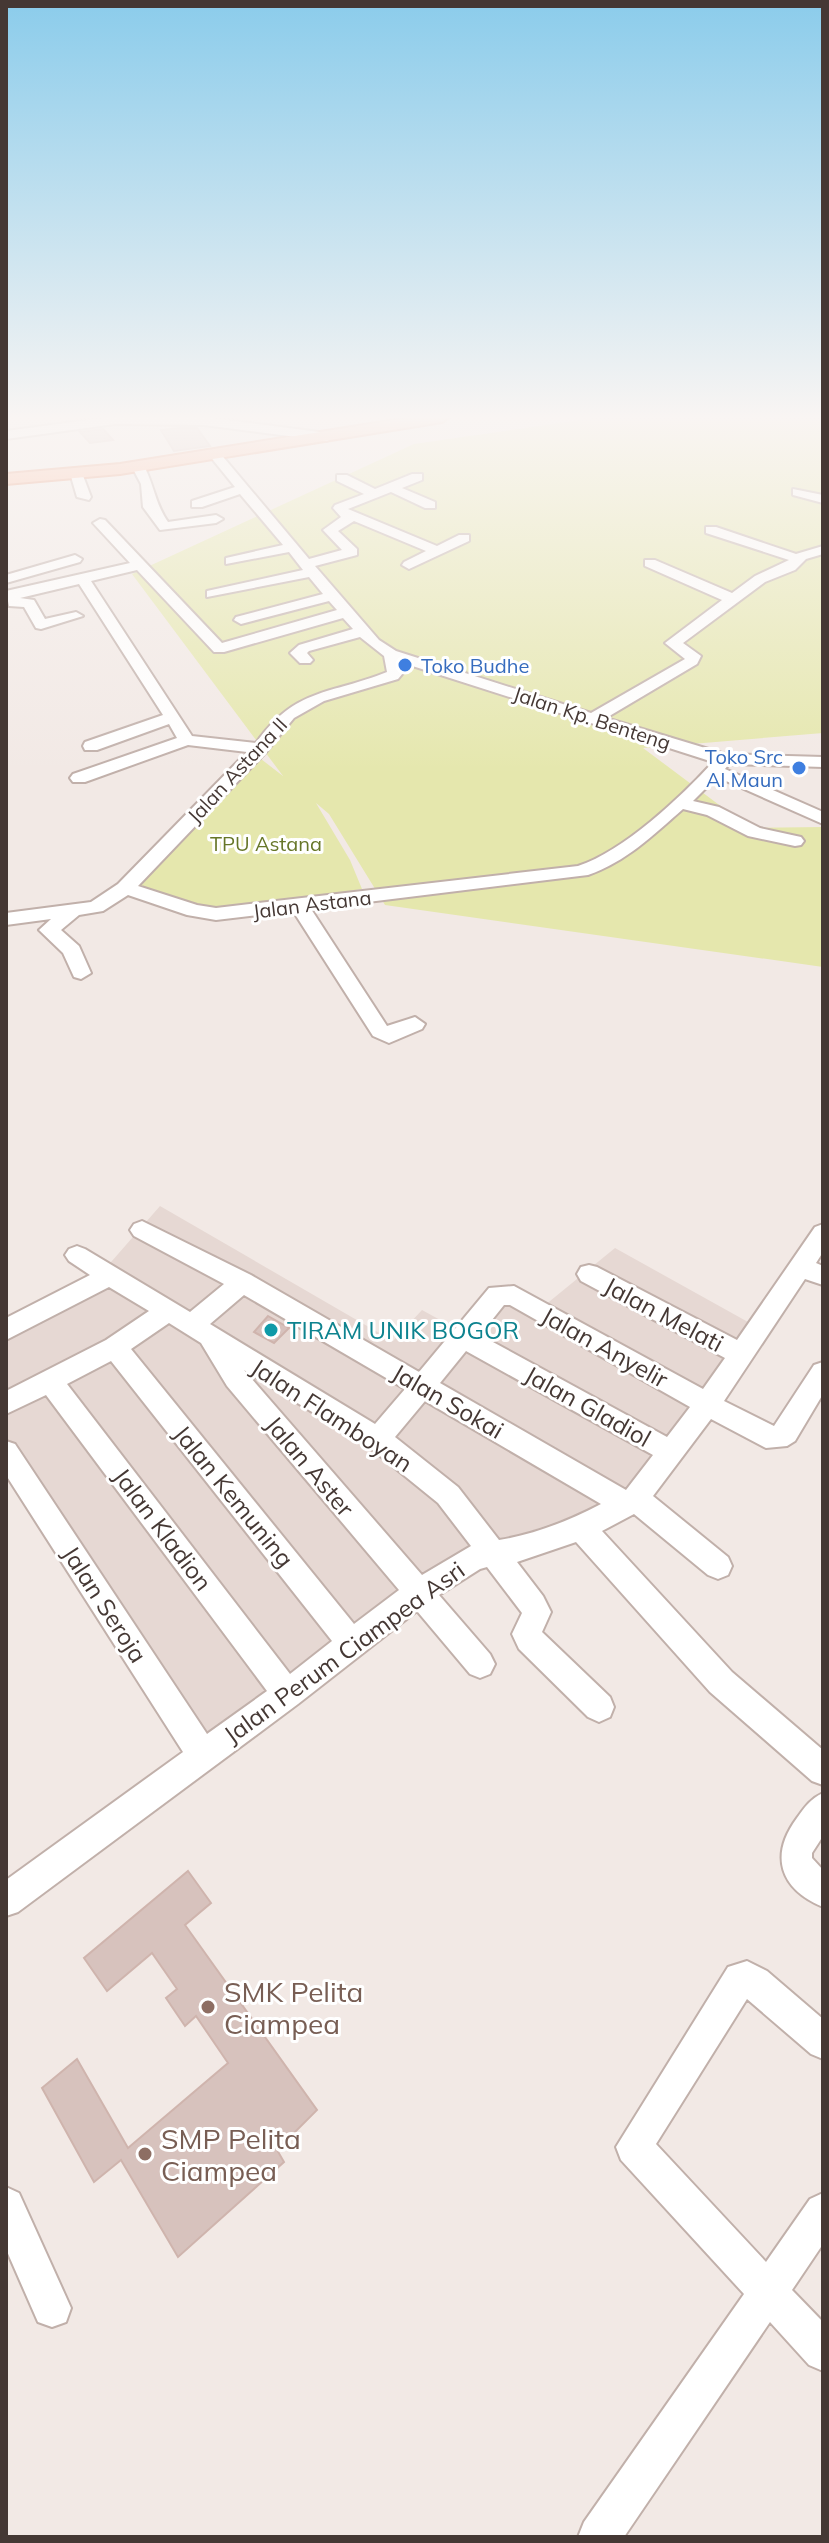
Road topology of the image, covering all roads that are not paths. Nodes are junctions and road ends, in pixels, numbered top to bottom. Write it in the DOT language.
graph roads {
  1 [pos="112,536"];
  2 [pos="283,536"];
  3 [pos="336,536"];
  4 [pos="402,536"];
  5 [pos="728,536"];
  6 [pos="464,538"];
  7 [pos="292,547"];
  8 [pos="823,550"];
  9 [pos="438,551"];
  10 [pos="75,559"];
  11 [pos="798,559"];
  12 [pos="231,561"];
  13 [pos="650,563"];
  14 [pos="140,565"];
  15 [pos="409,565"];
  16 [pos="310,568"];
  17 [pos="82,578"];
  18 [pos="6,579"];
  19 [pos="9,590"];
  20 [pos="212,594"];
  21 [pos="333,596"];
  22 [pos="733,599"];
  23 [pos="346,612"];
  24 [pos="76,616"];
  25 [pos="241,620"];
  26 [pos="364,631"];
  27 [pos="391,654"];
  28 [pos="305,660"];
  29 [pos="173,717"];
  30 [pos="592,719"];
  31 [pos="187,740"];
  32 [pos="91,746"];
  33 [pos="260,748"];
  34 [pos="823,762"];
  35 [pos="720,765"];
  36 [pos="79,778"];
  37 [pos="679,803"];
  38 [pos="823,819"];
  39 [pos="795,841"];
  40 [pos="125,888"];
  41 [pos="299,905"];
  42 [pos="76,909"];
  43 [pos="6,919"];
  44 [pos="81,973"];
  45 [pos="415,1024"];
  46 [pos="142,1230"];
  47 [pos="823,1233"];
  48 [pos="77,1255"];
  49 [pos="812,1271"];
  50 [pos="589,1274"];
  51 [pos="110,1275"];
  52 [pos="242,1282"];
  53 [pos="167,1312"];
  54 [pos="6,1330"];
  55 [pos="199,1331"];
  56 [pos="462,1337"];
  57 [pos="115,1347"];
  58 [pos="740,1354"];
  59 [pos="823,1372"];
  60 [pos="51,1382"];
  61 [pos="423,1386"];
  62 [pos="6,1403"];
  63 [pos="707,1405"];
  64 [pos="378,1439"];
  65 [pos="6,1452"];
  66 [pos="671,1452"];
  67 [pos="630,1502"];
  68 [pos="581,1528"];
  69 [pos="494,1551"];
  70 [pos="718,1566"];
  71 [pos="418,1593"];
  72 [pos="352,1644"];
  73 [pos="480,1664"];
  74 [pos="280,1685"];
  75 [pos="599,1707"];
  76 [pos="203,1756"];
  77 [pos="823,1770"];
  78 [pos="823,1809"];
  79 [pos="823,1891"];
  80 [pos="6,1900"];
  81 [pos="823,2042"];
  82 [pos="6,2206"];
  83 [pos="823,2212"];
  84 [pos="768,2293"];
  85 [pos="52,2308"];
  86 [pos="823,2351"];
  87 [pos="599,2537"];
  1 -- 14 [label="street"];
  2 -- 7 [label="street, Jalan Kp. Benteng"];
  3 -- 16 [label="street"];
  4 -- 9 [label="street"];
  5 -- 11 [label="street"];
  6 -- 9 [label="street"];
  7 -- 12 [label="street"];
  7 -- 16 [label="street, Jalan Kp. Benteng"];
  8 -- 11 [label="street"];
  9 -- 15 [label="street"];
  10 -- 18 [label="street"];
  11 -- 22 [label="street"];
  13 -- 22 [label="street"];
  14 -- 17 [label="street"];
  14 -- 23 [label="street"];
  16 -- 20 [label="street"];
  16 -- 21 [label="street, Jalan Kp. Benteng"];
  17 -- 19 [label="street"];
  17 -- 29 [label="street"];
  19 -- 24 [label="street"];
  21 -- 23 [label="street, Jalan Kp. Benteng"];
  21 -- 25 [label="street"];
  22 -- 30 [label="street"];
  23 -- 26 [label="street, Jalan Kp. Benteng"];
  26 -- 27 [label="street, Jalan Kp. Benteng"];
  26 -- 28 [label="street"];
  27 -- 30 [label="street, Jalan Kp. Benteng"];
  27 -- 33 [label="street, Jalan Astana II"];
  29 -- 31 [label="street"];
  29 -- 32 [label="street"];
  30 -- 35 [label="street, Jalan Kp. Benteng"];
  31 -- 33 [label="street"];
  31 -- 36 [label="street"];
  33 -- 40 [label="street, Jalan Astana II"];
  34 -- 35 [label="street, Jalan Kp. Benteng"];
  35 -- 37 [label="street, Jalan Astana"];
  35 -- 38 [label="street"];
  37 -- 39 [label="street"];
  37 -- 41 [label="street, Jalan Astana"];
  40 -- 41 [label="street, Jalan Astana"];
  40 -- 42 [label="street"];
  41 -- 45 [label="street"];
  42 -- 43 [label="street"];
  42 -- 44 [label="street"];
  46 -- 52 [label="street, Jalan Sokai"];
  47 -- 49 [label="street, Jalan Perum Ciampea Asri"];
  48 -- 51 [label="street, Jalan Flamboyan"];
  49 -- 58 [label="street, Jalan Perum Ciampea Asri"];
  50 -- 58 [label="street, Jalan Melati"];
  51 -- 53 [label="street, Jalan Flamboyan"];
  51 -- 54 [label="street"];
  52 -- 55 [label="street"];
  52 -- 61 [label="street, Jalan Sokai"];
  53 -- 55 [label="street, Jalan Flamboyan"];
  53 -- 57 [label="street"];
  55 -- 64 [label="street, Jalan Flamboyan"];
  55 -- 71 [label="street, Jalan Aster"];
  56 -- 61 [label="street, Jalan Anyelir"];
  56 -- 63 [label="street, Jalan Anyelir"];
  56 -- 66 [label="street, Jalan Gladiol"];
  57 -- 60 [label="street"];
  57 -- 72 [label="street, Jalan Kemuning"];
  58 -- 63 [label="street, Jalan Perum Ciampea Asri"];
  59 -- 63 [label="street"];
  60 -- 62 [label="street"];
  60 -- 74 [label="street, Jalan Kladion"];
  61 -- 64 [label="street, Jalan Anyelir"];
  61 -- 67 [label="street, Jalan Sokai"];
  63 -- 66 [label="street, Jalan Perum Ciampea Asri"];
  64 -- 69 [label="street, Jalan Flamboyan"];
  65 -- 76 [label="street, Jalan Seroja"];
  66 -- 67 [label="street, Jalan Perum Ciampea Asri"];
  67 -- 68 [label="street, Jalan Perum Ciampea Asri"];
  67 -- 70 [label="street, Jalan Sokai"];
  68 -- 69 [label="street, Jalan Perum Ciampea Asri"];
  68 -- 77 [label="street"];
  69 -- 71 [label="street, Jalan Perum Ciampea Asri"];
  69 -- 75 [label="street, Jalan Flamboyan"];
  71 -- 72 [label="street, Jalan Perum Ciampea Asri"];
  71 -- 73 [label="street, Jalan Aster"];
  72 -- 74 [label="street, Jalan Perum Ciampea Asri"];
  74 -- 76 [label="street, Jalan Perum Ciampea Asri"];
  76 -- 80 [label="street, Jalan Perum Ciampea Asri"];
  78 -- 79 [label="street"];
  81 -- 84 [label="street"];
  82 -- 85 [label="street"];
  83 -- 84 [label="street"];
  84 -- 86 [label="street"];
  84 -- 87 [label="street"];
}
